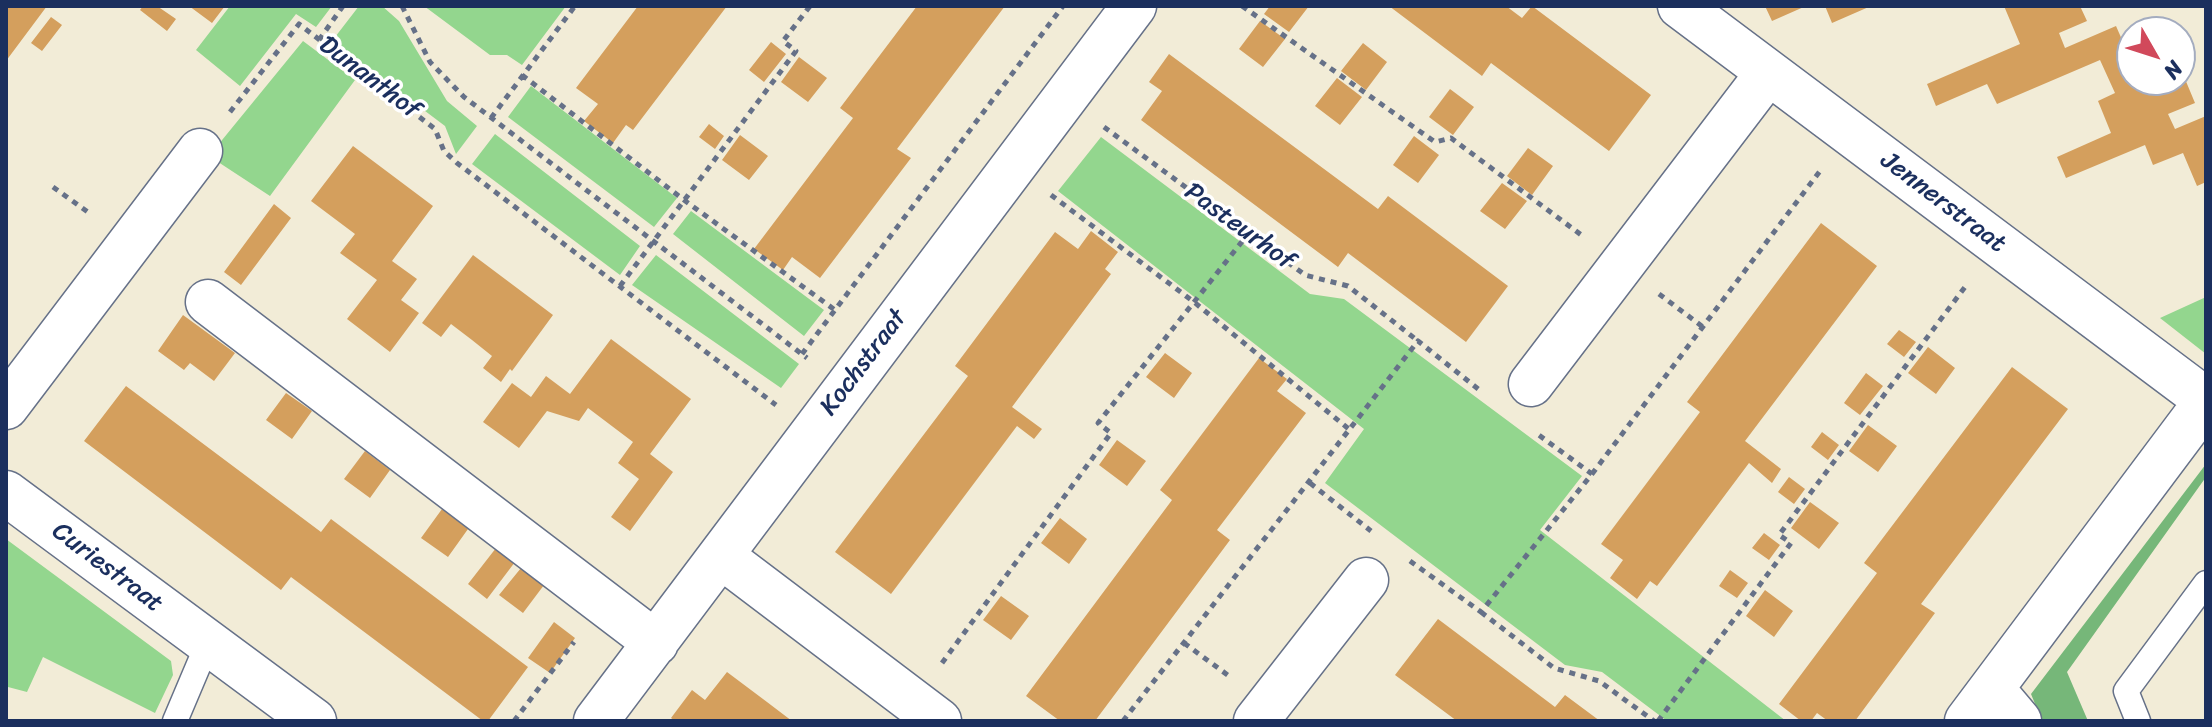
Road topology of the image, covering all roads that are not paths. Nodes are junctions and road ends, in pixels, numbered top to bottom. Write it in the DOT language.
graph roads {
  1 [pos="1134,6"];
  2 [pos="1680,6"];
  3 [pos="1768,73"];
  4 [pos="200,151"];
  5 [pos="208,302"];
  6 [pos="1520,399"];
  7 [pos="2206,401"];
  8 [pos="6,407"];
  9 [pos="6,493"];
  10 [pos="721,556"];
  11 [pos="1366,580"];
  12 [pos="2206,583"];
  13 [pos="208,643"];
  14 [pos="656,643"];
  15 [pos="1993,710"];
  16 [pos="926,711"];
  17 [pos="175,721"];
  18 [pos="314,721"];
  19 [pos="596,721"];
  20 [pos="1256,721"];
  21 [pos="2138,721"];
  1 -- 10 [label="street, Kochstraat"];
  2 -- 3 [label="street, Jennerstraat"];
  3 -- 6 [label="street"];
  3 -- 7 [label="street, Jennerstraat"];
  4 -- 8 [label="street"];
  5 -- 14 [label="street"];
  7 -- 15 [label="street, Jennerstraat"];
  9 -- 13 [label="street, Curiestraat"];
  10 -- 14 [label="street, Kochstraat"];
  10 -- 16 [label="street"];
  11 -- 20 [label="street"];
  12 -- 21 [label="lane"];
  13 -- 17 [label="lane"];
  13 -- 18 [label="street, Curiestraat"];
  14 -- 19 [label="street, Kochstraat"];
}
